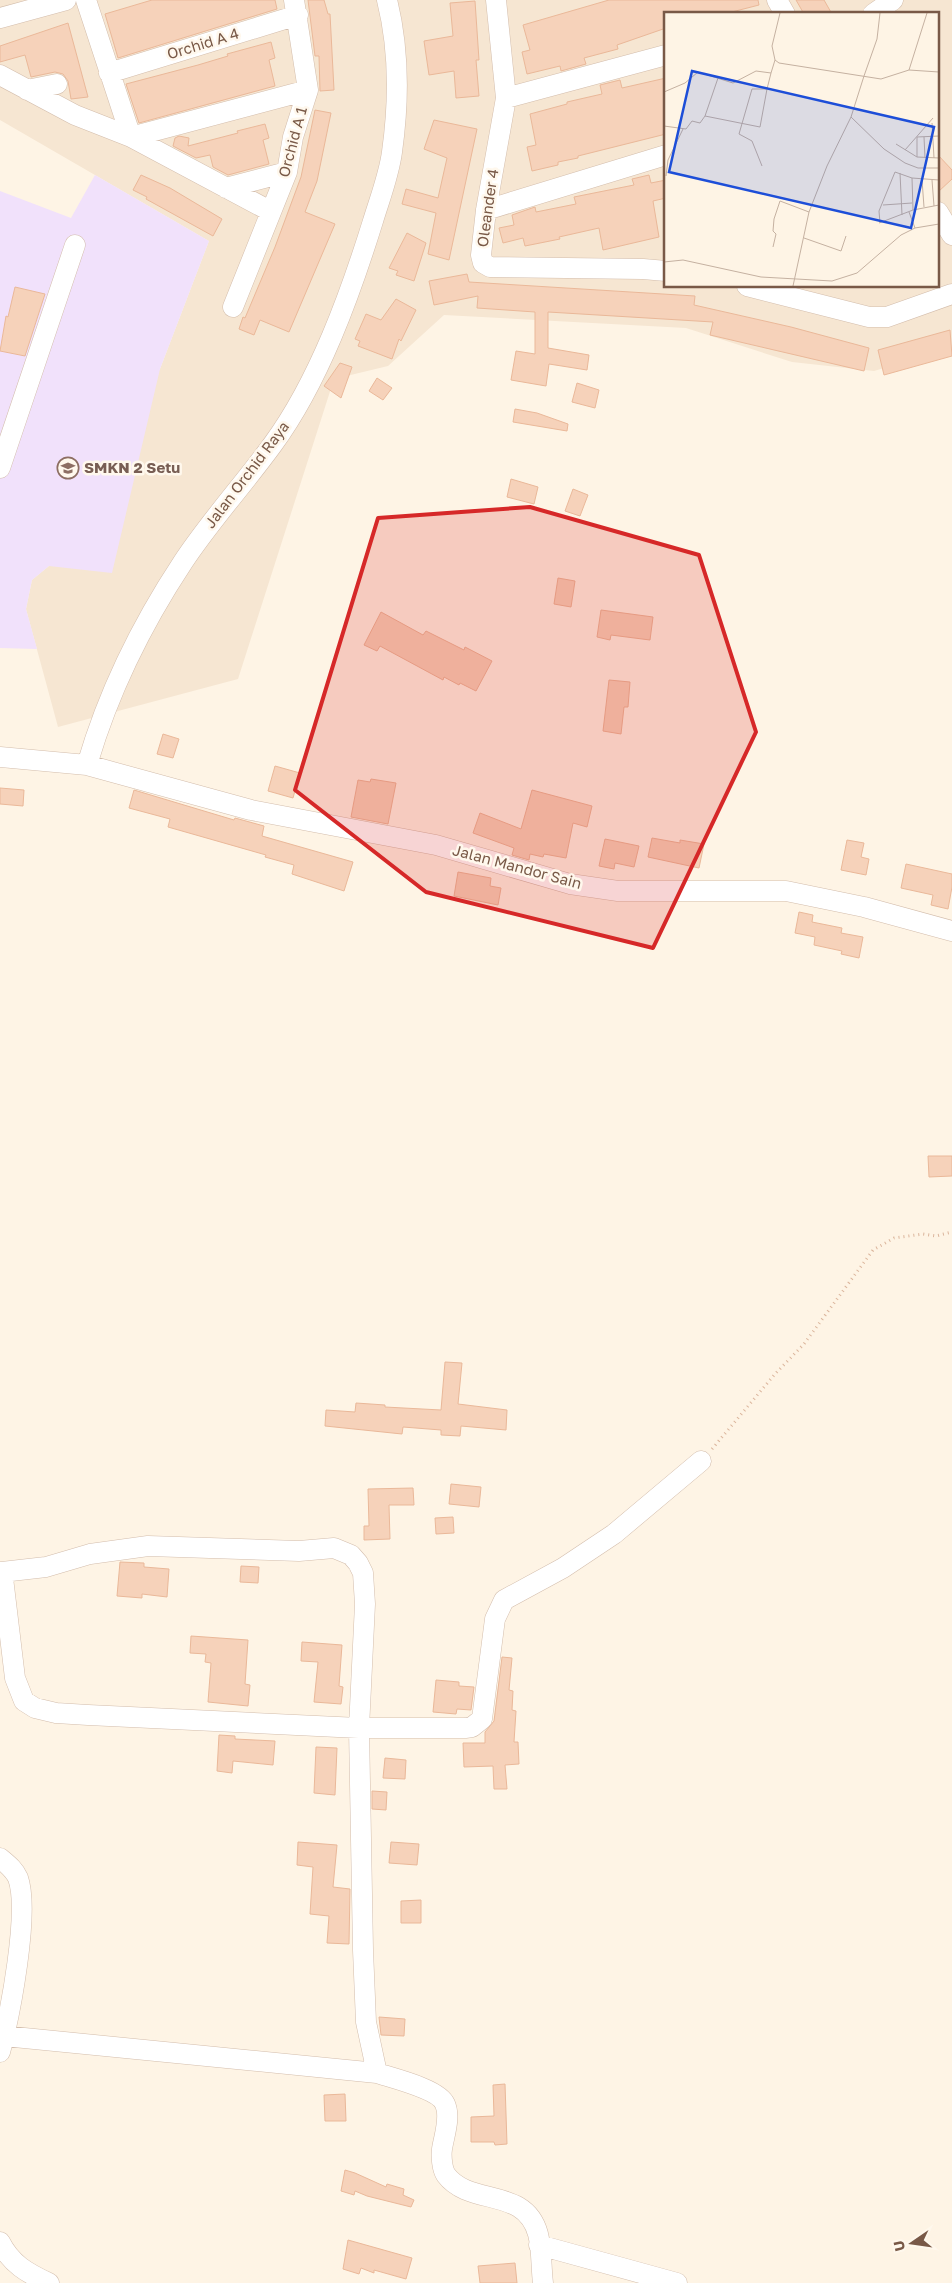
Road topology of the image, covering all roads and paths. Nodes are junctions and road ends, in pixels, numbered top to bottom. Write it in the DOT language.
graph roads {
  1 [pos="66,0"];
  2 [pos="86,0"];
  3 [pos="387,0"];
  4 [pos="777,0"];
  5 [pos="893,0"];
  6 [pos="500,1"];
  7 [pos="296,8"];
  8 [pos="784,12"];
  9 [pos="876,12"];
  10 [pos="0,18"];
  11 [pos="664,56"];
  12 [pos="109,73"];
  13 [pos="0,74"];
  14 [pos="57,84"];
  15 [pos="26,90"];
  16 [pos="308,90"];
  17 [pos="506,98"];
  18 [pos="131,137"];
  19 [pos="664,155"];
  20 [pos="287,172"];
  21 [pos="226,188"];
  22 [pos="486,210"];
  23 [pos="270,211"];
  24 [pos="940,215"];
  25 [pos="952,235"];
  26 [pos="74,245"];
  27 [pos="664,260"];
  28 [pos="643,269"];
  29 [pos="664,271"];
  30 [pos="763,288"];
  31 [pos="802,293"];
  32 [pos="952,294"];
  33 [pos="233,307"];
  34 [pos="0,468"];
  35 [pos="0,757"];
  36 [pos="87,764"];
  37 [pos="952,931"];
  38 [pos="952,1232"];
  39 [pos="701,1461"];
  40 [pos="1,1572"];
  41 [pos="359,1728"];
  42 [pos="0,1858"];
  43 [pos="2,2044"];
  44 [pos="377,2073"];
  45 [pos="0,2242"];
  46 [pos="539,2245"];
  47 [pos="21,2269"];
  48 [pos="0,2272"];
  49 [pos="49,2283"];
  50 [pos="543,2283"];
  51 [pos="677,2283"];
  1 -- 10 [label="street"];
  2 -- 12 [label="street"];
  3 -- 36 [label="street, Jalan Orchid Raya"];
  4 -- 8 [label="street"];
  5 -- 9 [label="street"];
  6 -- 17 [label="street, Oleander 4"];
  7 -- 12 [label="street, Orchid A 4"];
  7 -- 16 [label="street, Orchid A 1"];
  11 -- 17 [label="street"];
  12 -- 18 [label="street"];
  13 -- 15 [label="street"];
  14 -- 15 [label="street"];
  15 -- 18 [label="street"];
  16 -- 18 [label="street"];
  16 -- 20 [label="street, Orchid A 1"];
  17 -- 22 [label="street, Oleander 4"];
  18 -- 21 [label="street"];
  19 -- 22 [label="street"];
  20 -- 21 [label="street"];
  20 -- 23 [label="street, Orchid A 1"];
  21 -- 23 [label="street"];
  22 -- 28 [label="street, Oleander 4"];
  23 -- 33 [label="street, Orchid A 1"];
  24 -- 25 [label="street"];
  26 -- 34 [label="street"];
  27 -- 28 [label="street"];
  28 -- 29 [label="street, Oleander 4"];
  30 -- 31 [label="street"];
  31 -- 32 [label="street"];
  35 -- 36 [label="street"];
  36 -- 37 [label="street, Jalan Mandor Sain"];
  38 -- 39 [label="path"];
  39 -- 41 [label="street"];
  40 -- 41 [label="street"];
  40 -- 41 [label="street"];
  41 -- 44 [label="street"];
  42 -- 43 [label="street"];
  43 -- 44 [label="street"];
  44 -- 46 [label="street"];
  45 -- 47 [label="street"];
  46 -- 50 [label="street"];
  46 -- 51 [label="street"];
  47 -- 48 [label="street"];
  47 -- 49 [label="street"];
}
